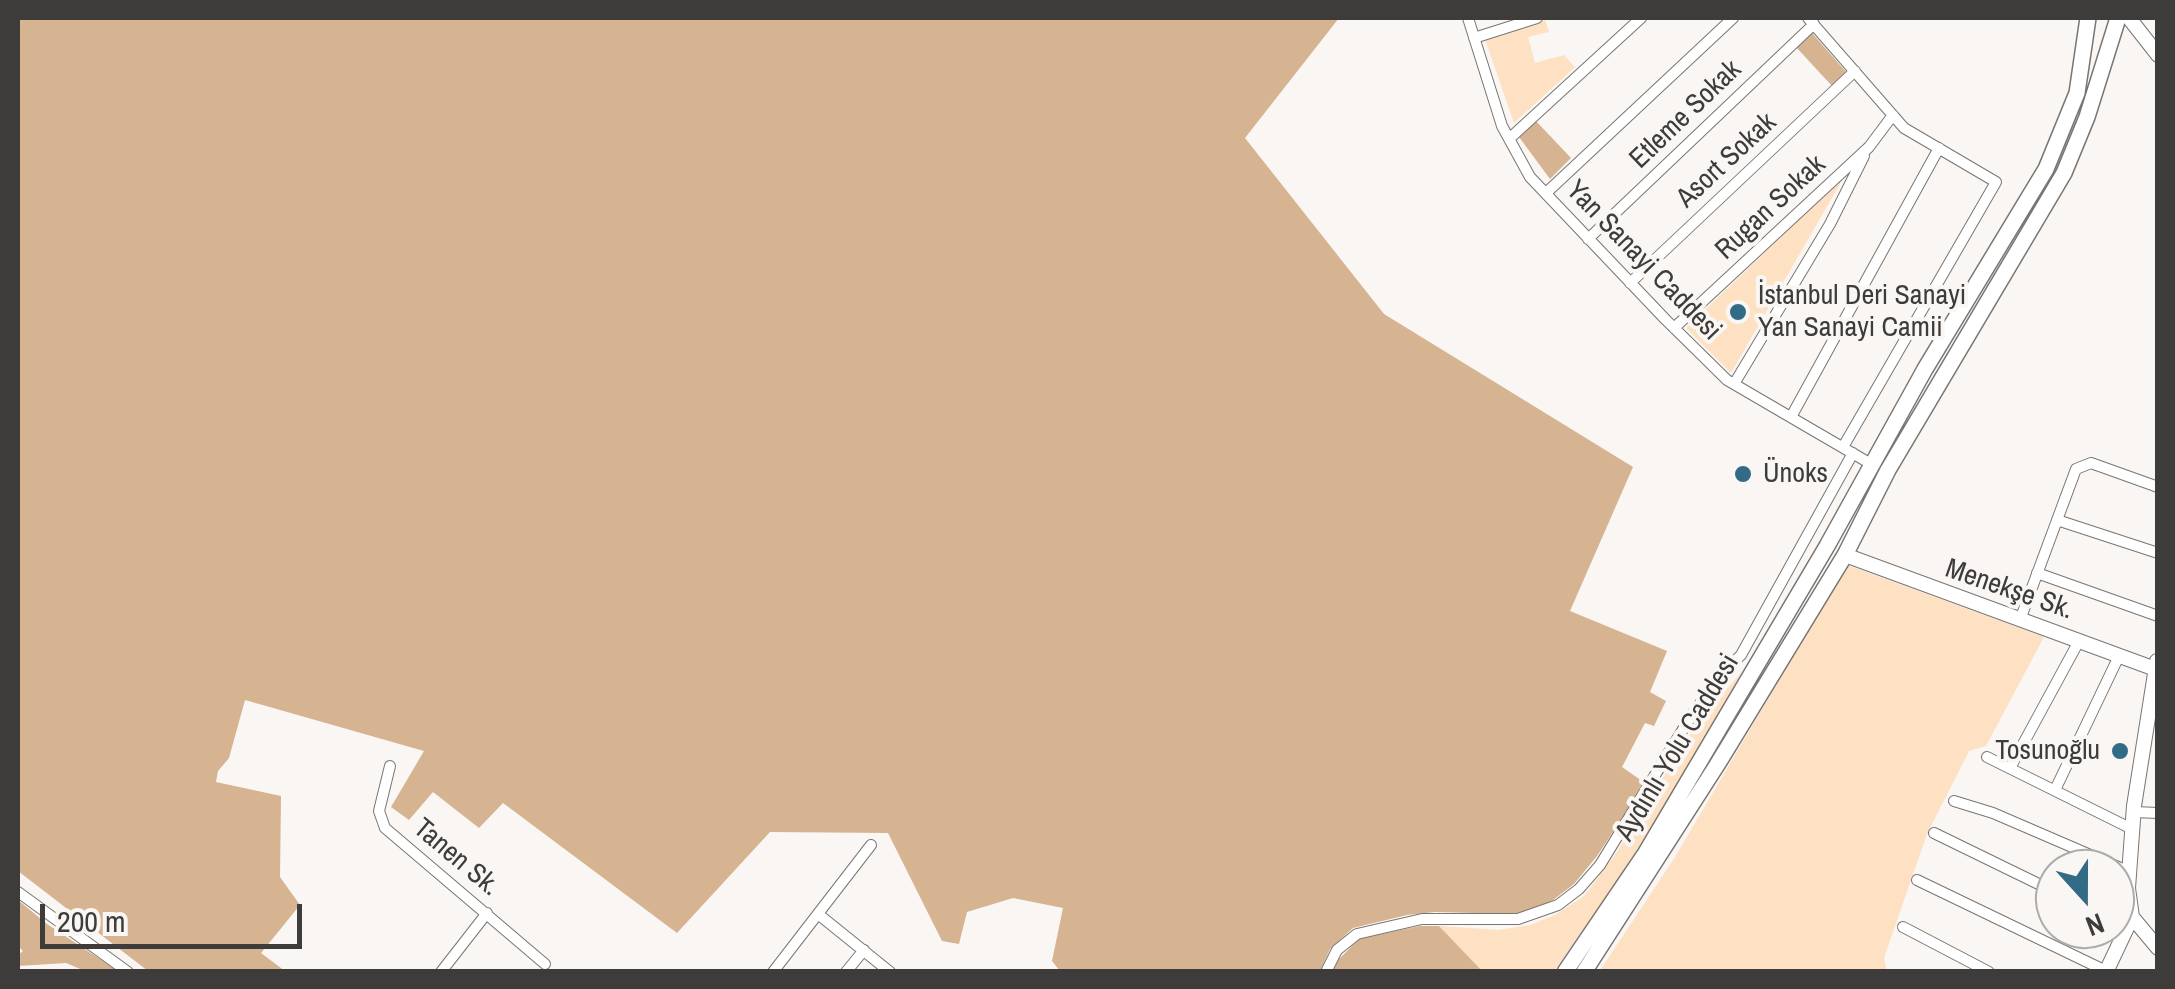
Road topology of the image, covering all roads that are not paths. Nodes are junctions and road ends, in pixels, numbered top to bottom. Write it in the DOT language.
graph roads {
  1 [pos="1468,18"];
  2 [pos="1537,18"];
  3 [pos="1641,18"];
  4 [pos="1734,18"];
  5 [pos="2088,18"];
  6 [pos="2118,18"];
  7 [pos="2129,18"];
  8 [pos="2139,18"];
  9 [pos="1811,21"];
  10 [pos="2144,36"];
  11 [pos="1474,38"];
  12 [pos="2110,43"];
  13 [pos="2156,53"];
  14 [pos="1854,71"];
  15 [pos="1893,115"];
  16 [pos="1510,140"];
  17 [pos="1869,146"];
  18 [pos="1939,148"];
  19 [pos="1546,193"];
  20 [pos="1588,239"];
  21 [pos="1630,283"];
  22 [pos="1674,328"];
  23 [pos="1734,384"];
  24 [pos="1791,417"];
  25 [pos="1848,450"];
  26 [pos="1872,464"];
  27 [pos="2158,487"];
  28 [pos="2057,520"];
  29 [pos="1827,546"];
  30 [pos="2158,552"];
  31 [pos="1844,555"];
  32 [pos="2038,573"];
  33 [pos="2158,616"];
  34 [pos="2020,620"];
  35 [pos="2079,641"];
  36 [pos="2118,656"];
  37 [pos="2157,666"];
  38 [pos="1987,757"];
  39 [pos="390,766"];
  40 [pos="2010,768"];
  41 [pos="2054,790"];
  42 [pos="1954,801"];
  43 [pos="2134,812"];
  44 [pos="2158,813"];
  45 [pos="2132,828"];
  46 [pos="1934,833"];
  47 [pos="872,845"];
  48 [pos="2077,849"];
  49 [pos="2131,849"];
  50 [pos="1917,880"];
  51 [pos="2035,882"];
  52 [pos="18,892"];
  53 [pos="487,913"];
  54 [pos="818,914"];
  55 [pos="1903,928"];
  56 [pos="2135,930"];
  57 [pos="2158,948"];
  58 [pos="864,950"];
  59 [pos="542,968"];
  60 [pos="1586,969"];
  61 [pos="2106,971"];
  62 [pos="128,972"];
  63 [pos="441,972"];
  64 [pos="773,972"];
  65 [pos="846,972"];
  66 [pos="890,972"];
  67 [pos="1326,972"];
  68 [pos="1565,972"];
  69 [pos="1988,972"];
  1 -- 11 [label="street, Yan Sanayi Caddesi"];
  2 -- 11 [label="street"];
  3 -- 16 [label="street"];
  4 -- 19 [label="street"];
  5 -- 26 [label="main road, Aydınlı Yolu Caddesi"];
  6 -- 12 [label="main road, Aydınlı Yolu Caddesi"];
  7 -- 10 [label="street"];
  8 -- 13 [label="street"];
  9 -- 14 [label="street"];
  9 -- 20 [label="street, Etleme Sokak"];
  10 -- 12 [label="street"];
  10 -- 13 [label="street"];
  11 -- 16 [label="street, Yan Sanayi Caddesi"];
  12 -- 31 [label="main road, Aydınlı Yolu Caddesi"];
  14 -- 15 [label="street"];
  14 -- 21 [label="street, Asort Sokak"];
  15 -- 17 [label="street, Rugan Sokak"];
  15 -- 18 [label="street"];
  16 -- 19 [label="street, Yan Sanayi Caddesi"];
  17 -- 22 [label="street, Rugan Sokak"];
  17 -- 23 [label="street"];
  18 -- 24 [label="street"];
  18 -- 25 [label="street"];
  19 -- 20 [label="street, Yan Sanayi Caddesi"];
  20 -- 21 [label="street, Yan Sanayi Caddesi"];
  21 -- 22 [label="street, Yan Sanayi Caddesi"];
  22 -- 23 [label="street, Yan Sanayi Caddesi"];
  23 -- 24 [label="street, Yan Sanayi Caddesi"];
  24 -- 25 [label="street, Yan Sanayi Caddesi"];
  25 -- 26 [label="street, Yan Sanayi Caddesi"];
  25 -- 67 [label="street"];
  26 -- 29 [label="main road, Aydınlı Yolu Caddesi"];
  27 -- 28 [label="street"];
  28 -- 30 [label="street"];
  28 -- 32 [label="street"];
  29 -- 31 [label="main road"];
  29 -- 68 [label="main road, Aydınlı Yolu Caddesi"];
  31 -- 34 [label="street, Menekşe Sk."];
  31 -- 60 [label="main road, Aydınlı Yolu Caddesi"];
  32 -- 33 [label="street"];
  32 -- 34 [label="street"];
  34 -- 35 [label="street, Menekşe Sk."];
  35 -- 36 [label="street, Menekşe Sk."];
  35 -- 40 [label="street"];
  36 -- 37 [label="street, Menekşe Sk."];
  36 -- 41 [label="street"];
  37 -- 43 [label="street"];
  38 -- 40 [label="street"];
  39 -- 53 [label="street, Tanen Sk."];
  40 -- 41 [label="street"];
  41 -- 45 [label="street"];
  42 -- 48 [label="street"];
  43 -- 44 [label="street"];
  43 -- 45 [label="street"];
  45 -- 49 [label="street"];
  46 -- 51 [label="street"];
  47 -- 54 [label="street"];
  50 -- 61 [label="street"];
  52 -- 62 [label="street"];
  53 -- 59 [label="street, Tanen Sk."];
  53 -- 63 [label="street"];
  54 -- 58 [label="street"];
  54 -- 64 [label="street"];
  55 -- 69 [label="street"];
  56 -- 57 [label="street"];
  58 -- 65 [label="street"];
  58 -- 66 [label="street"];
}
